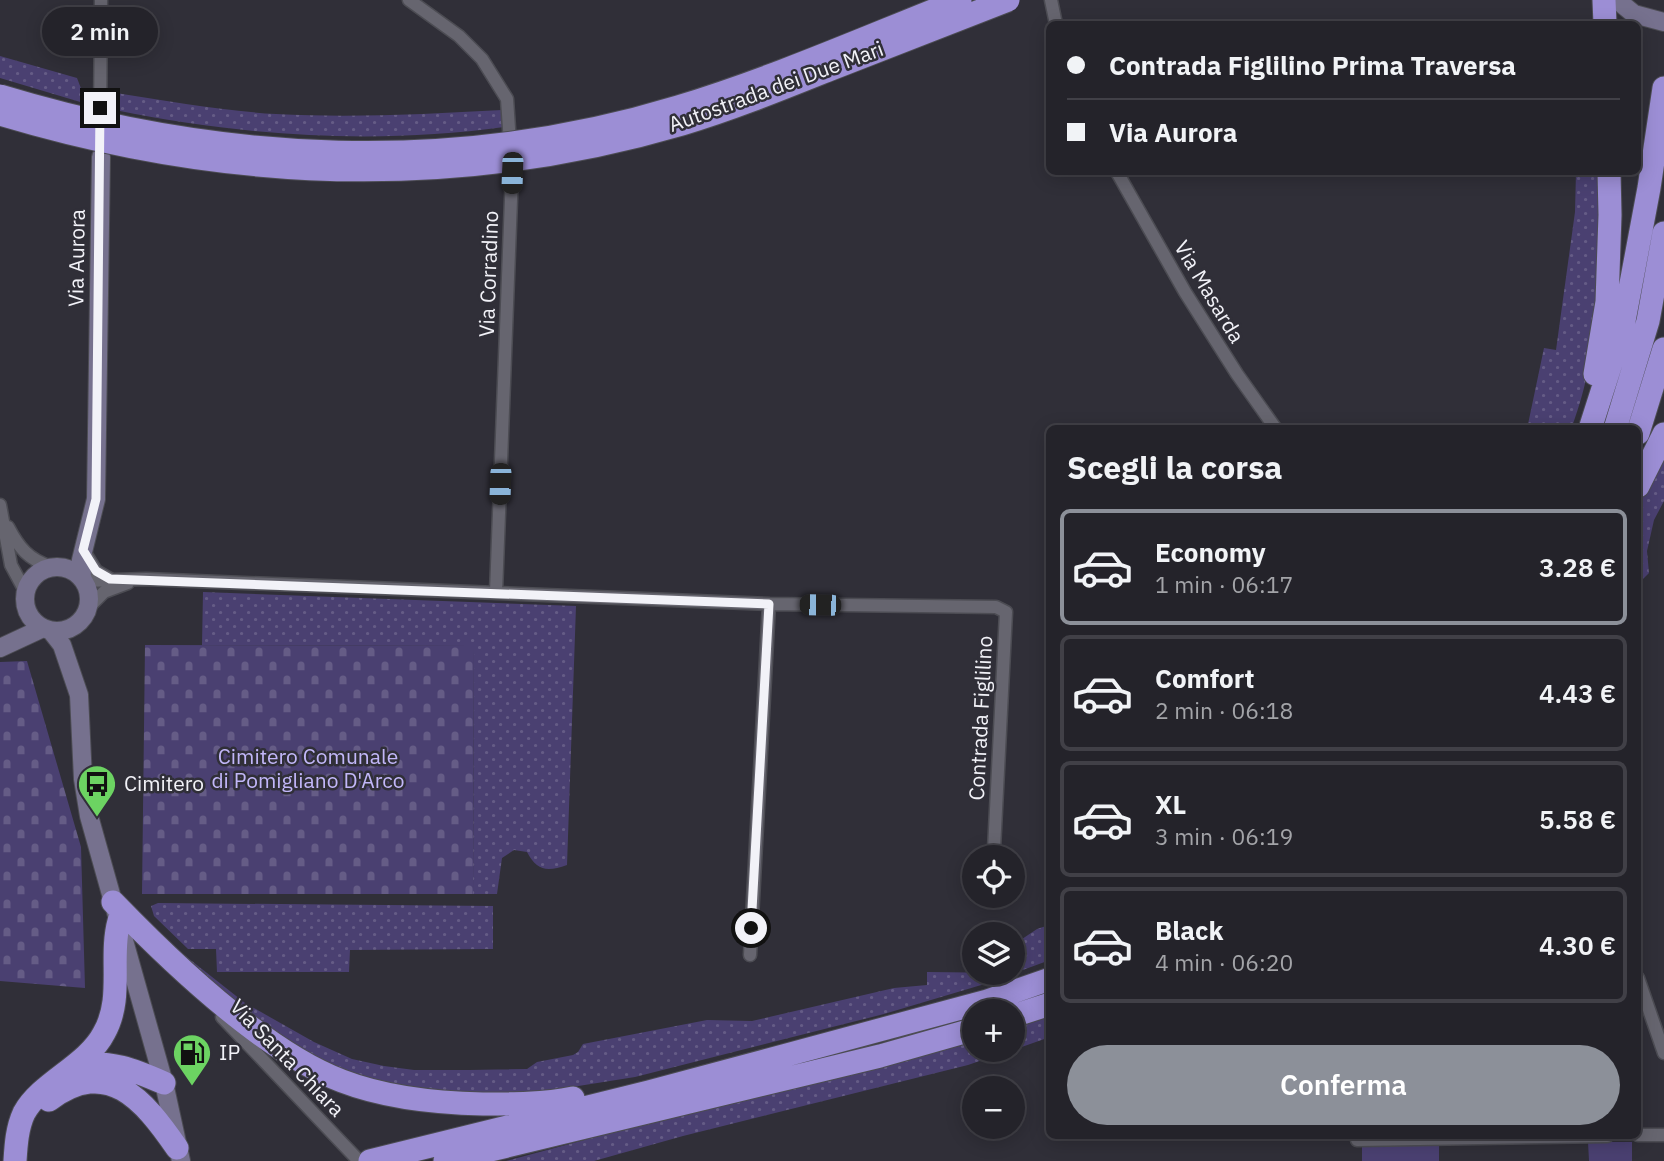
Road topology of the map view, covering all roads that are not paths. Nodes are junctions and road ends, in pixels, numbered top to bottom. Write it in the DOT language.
graph roads {
  1 [pos="101,0"];
  2 [pos="409,0"];
  3 [pos="960,0"];
  4 [pos="1008,0"];
  5 [pos="1051,0"];
  6 [pos="1604,0"];
  7 [pos="1617,0"];
  8 [pos="1055,21"];
  9 [pos="1605,21"];
  10 [pos="1664,22"];
  11 [pos="1664,88"];
  12 [pos="0,96"];
  13 [pos="0,114"];
  14 [pos="101,157"];
  15 [pos="1119,175"];
  16 [pos="1609,175"];
  17 [pos="1664,233"];
  18 [pos="1664,349"];
  19 [pos="1273,425"];
  20 [pos="1589,425"];
  21 [pos="1589,425"];
  22 [pos="1616,425"];
  23 [pos="1640,425"];
  24 [pos="1664,434"];
  25 [pos="1641,480"];
  26 [pos="0,505"];
  27 [pos="91,517"];
  28 [pos="4,521"];
  29 [pos="83,550"];
  30 [pos="55,566"];
  31 [pos="83,579"];
  32 [pos="110,579"];
  33 [pos="146,579"];
  34 [pos="496,592"];
  35 [pos="25,600"];
  36 [pos="769,604"];
  37 [pos="88,608"];
  38 [pos="77,624"];
  39 [pos="47,629"];
  40 [pos="0,641"];
  41 [pos="0,648"];
  42 [pos="79,695"];
  43 [pos="994,845"];
  44 [pos="116,912"];
  45 [pos="126,943"];
  46 [pos="750,955"];
  47 [pos="194,978"];
  48 [pos="1046,980"];
  49 [pos="1641,987"];
  50 [pos="206,1002"];
  51 [pos="1046,1005"];
  52 [pos="1025,1012"];
  53 [pos="962,1033"];
  54 [pos="1664,1053"];
  55 [pos="76,1065"];
  56 [pos="164,1083"];
  57 [pos="649,1091"];
  58 [pos="589,1124"];
  59 [pos="1641,1135"];
  60 [pos="1664,1135"];
  61 [pos="1420,1139"];
  62 [pos="1357,1140"];
  63 [pos="179,1155"];
  64 [pos="369,1160"];
  65 [pos="15,1161"];
  66 [pos="27,1161"];
  67 [pos="444,1161"];
  68 [pos="484,1161"];
  1 -- 14 [label="street, Via Aurora"];
  2 -- 34 [label="street, Via Corradino"];
  3 -- 12 [label="highway, Autostrada dei Due Mari, bridge"];
  4 -- 13 [label="highway, Autostrada dei Due Mari, bridge"];
  5 -- 8 [label="street"];
  6 -- 9 [label="highway"];
  7 -- 10 [label="main road"];
  11 -- 20 [label="highway"];
  14 -- 27 [label="main road, Via Aurora"];
  15 -- 19 [label="street, Via Masarda"];
  16 -- 21 [label="highway"];
  17 -- 22 [label="highway"];
  18 -- 23 [label="highway"];
  24 -- 25 [label="highway"];
  26 -- 28 [label="street"];
  27 -- 29 [label="main road, Via Aurora"];
  27 -- 30 [label="main road, Via Aurora"];
  28 -- 30 [label="street"];
  28 -- 35 [label="street"];
  29 -- 31 [label="main road, Via Aurora"];
  29 -- 32 [label="street"];
  30 -- 31 [label="main road"];
  30 -- 35 [label="main road"];
  31 -- 32 [label="street, Contrada Figlilino"];
  31 -- 37 [label="main road"];
  32 -- 33 [label="street, Contrada Figlilino"];
  33 -- 34 [label="street, Contrada Figlilino"];
  33 -- 37 [label="street, Contrada Figlilino"];
  34 -- 36 [label="street, Contrada Figlilino"];
  35 -- 39 [label="main road"];
  35 -- 40 [label="main road"];
  36 -- 43 [label="street, Contrada Figlilino"];
  36 -- 46 [label="street"];
  37 -- 38 [label="main road"];
  38 -- 39 [label="main road"];
  38 -- 42 [label="main road"];
  39 -- 41 [label="main road"];
  39 -- 42 [label="main road"];
  42 -- 44 [label="main road"];
  44 -- 45 [label="main road"];
  44 -- 47 [label="highway"];
  44 -- 55 [label="highway"];
  45 -- 50 [label="street"];
  45 -- 56 [label="main road"];
  47 -- 50 [label="street, Via Santa Chiara"];
  47 -- 57 [label="highway"];
  48 -- 57 [label="highway"];
  49 -- 54 [label="street"];
  50 -- 64 [label="street, Via Santa Chiara"];
  51 -- 52 [label="highway"];
  53 -- 58 [label="highway"];
  55 -- 56 [label="highway"];
  55 -- 65 [label="highway"];
  56 -- 63 [label="main road"];
  57 -- 64 [label="highway"];
  58 -- 67 [label="highway"];
  58 -- 68 [label="highway"];
  59 -- 60 [label="street"];
  61 -- 62 [label="street"];
  63 -- 66 [label="highway"];
}
